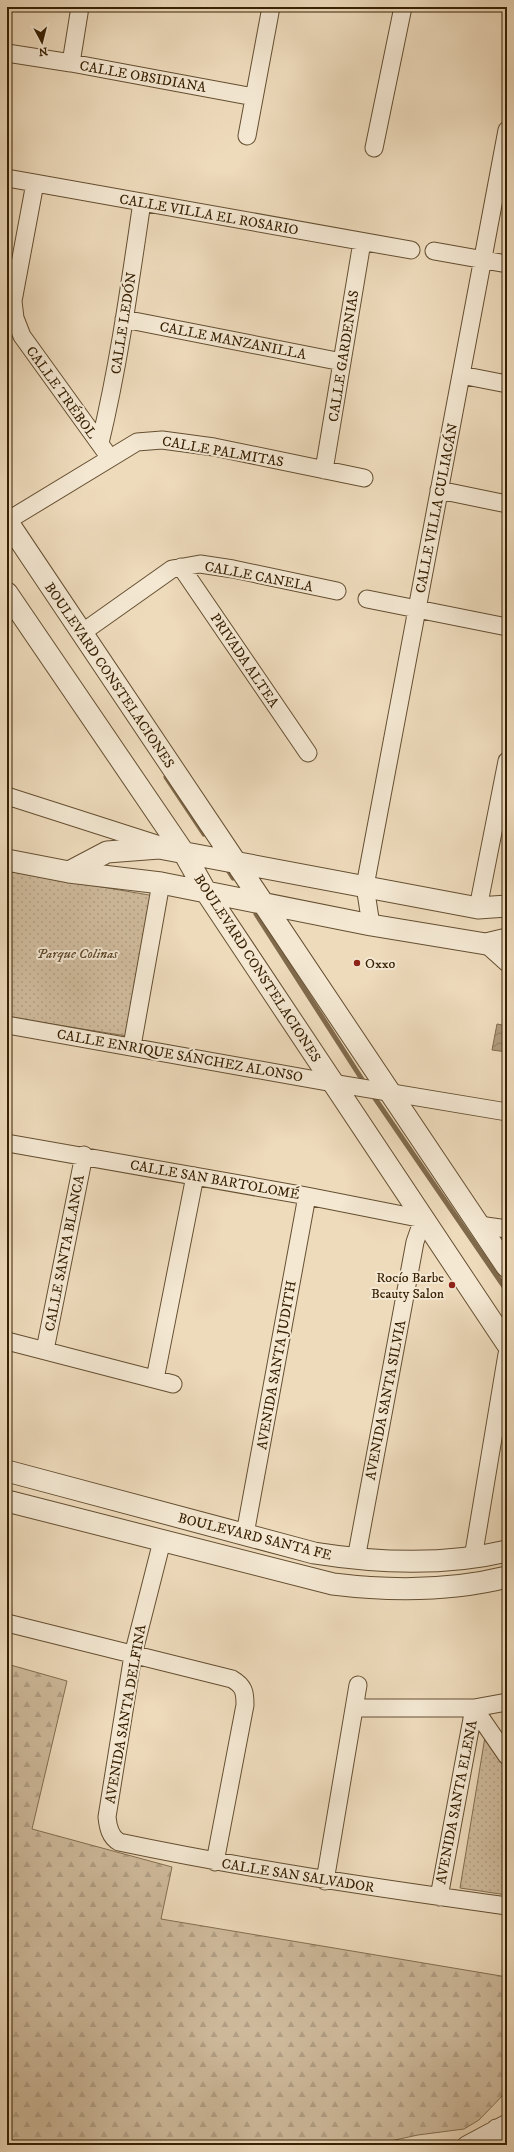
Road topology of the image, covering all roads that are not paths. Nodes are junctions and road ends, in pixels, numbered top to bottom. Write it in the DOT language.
graph roads {
  1 [pos="80,7"];
  2 [pos="271,7"];
  3 [pos="403,7"];
  4 [pos="7,53"];
  5 [pos="71,63"];
  6 [pos="254,97"];
  7 [pos="247,136"];
  8 [pos="506,137"];
  9 [pos="374,148"];
  10 [pos="7,178"];
  11 [pos="35,183"];
  12 [pos="142,202"];
  13 [pos="362,242"];
  14 [pos="411,250"];
  15 [pos="434,251"];
  16 [pos="483,260"];
  17 [pos="507,264"];
  18 [pos="124,319"];
  19 [pos="342,362"];
  20 [pos="461,375"];
  21 [pos="507,384"];
  22 [pos="100,443"];
  23 [pos="110,458"];
  24 [pos="324,470"];
  25 [pos="364,478"];
  26 [pos="439,490"];
  27 [pos="507,504"];
  28 [pos="7,521"];
  29 [pos="181,567"];
  30 [pos="336,591"];
  31 [pos="7,593"];
  32 [pos="367,599"];
  33 [pos="417,608"];
  34 [pos="507,627"];
  35 [pos="83,632"];
  36 [pos="308,753"];
  37 [pos="507,761"];
  38 [pos="7,796"];
  39 [pos="184,853"];
  40 [pos="7,860"];
  41 [pos="234,862"];
  42 [pos="69,872"];
  43 [pos="161,883"];
  44 [pos="365,886"];
  45 [pos="206,892"];
  46 [pos="266,905"];
  47 [pos="507,906"];
  48 [pos="478,908"];
  49 [pos="371,925"];
  50 [pos="507,940"];
  51 [pos="486,944"];
  52 [pos="507,963"];
  53 [pos="7,1025"];
  54 [pos="132,1046"];
  55 [pos="333,1083"];
  56 [pos="383,1091"];
  57 [pos="507,1112"];
  58 [pos="7,1143"];
  59 [pos="84,1155"];
  60 [pos="195,1176"];
  61 [pos="307,1196"];
  62 [pos="423,1219"];
  63 [pos="480,1225"];
  64 [pos="507,1229"];
  65 [pos="507,1267"];
  66 [pos="7,1341"];
  67 [pos="507,1344"];
  68 [pos="45,1350"];
  69 [pos="507,1354"];
  70 [pos="155,1379"];
  71 [pos="173,1384"];
  72 [pos="7,1471"];
  73 [pos="7,1501"];
  74 [pos="245,1534"];
  75 [pos="162,1541"];
  76 [pos="507,1551"];
  77 [pos="473,1558"];
  78 [pos="356,1559"];
  79 [pos="507,1577"];
  80 [pos="7,1623"];
  81 [pos="133,1655"];
  82 [pos="358,1685"];
  83 [pos="507,1702"];
  84 [pos="355,1708"];
  85 [pos="474,1708"];
  86 [pos="507,1756"];
  87 [pos="107,1817"];
  88 [pos="215,1862"];
  89 [pos="325,1881"];
  90 [pos="439,1897"];
  91 [pos="507,1906"];
  92 [pos="502,2126"];
  93 [pos="466,2145"];
  94 [pos="504,2145"];
  1 -- 5 [label="street"];
  2 -- 6 [label="street"];
  3 -- 9 [label="street"];
  4 -- 5 [label="street, CALLE OBSIDIANA"];
  5 -- 6 [label="street, CALLE OBSIDIANA"];
  6 -- 7 [label="street"];
  8 -- 16 [label="street, CALLE VILLA CULIACÁN"];
  10 -- 11 [label="street, CALLE VILLA EL ROSARIO"];
  11 -- 12 [label="street, CALLE VILLA EL ROSARIO"];
  11 -- 22 [label="street, CALLE TRÉBOL"];
  12 -- 13 [label="street, CALLE VILLA EL ROSARIO"];
  12 -- 18 [label="street, CALLE LEDÓN"];
  13 -- 14 [label="street, CALLE VILLA EL ROSARIO"];
  13 -- 19 [label="street, CALLE GARDENIAS"];
  15 -- 16 [label="street"];
  16 -- 17 [label="street"];
  16 -- 20 [label="street, CALLE VILLA CULIACÁN"];
  18 -- 19 [label="street, CALLE MANZANILLA"];
  18 -- 22 [label="street, CALLE LEDÓN"];
  19 -- 24 [label="street, CALLE GARDENIAS"];
  20 -- 21 [label="street"];
  20 -- 26 [label="street, CALLE VILLA CULIACÁN"];
  22 -- 23 [label="street, CALLE TRÉBOL"];
  23 -- 24 [label="street, CALLE PALMITAS"];
  23 -- 28 [label="street, CALLE PALMITAS"];
  24 -- 25 [label="street, CALLE PALMITAS"];
  26 -- 27 [label="street"];
  26 -- 33 [label="street, CALLE VILLA CULIACÁN"];
  28 -- 35 [label="street, BOULEVARD CONSTELACIONES"];
  29 -- 30 [label="street, CALLE CANELA"];
  29 -- 35 [label="street, CALLE CANELA"];
  29 -- 36 [label="street, PRIVADA ALTEA"];
  31 -- 39 [label="street, BOULEVARD CONSTELACIONES"];
  32 -- 33 [label="street"];
  33 -- 34 [label="street"];
  33 -- 44 [label="street, CALLE VILLA CULIACÁN"];
  35 -- 41 [label="street, BOULEVARD CONSTELACIONES"];
  37 -- 48 [label="street"];
  38 -- 39 [label="street"];
  39 -- 41 [label="street"];
  39 -- 42 [label="street"];
  39 -- 45 [label="street, BOULEVARD CONSTELACIONES"];
  40 -- 42 [label="street"];
  41 -- 44 [label="street"];
  41 -- 46 [label="street, BOULEVARD CONSTELACIONES"];
  42 -- 43 [label="street"];
  43 -- 45 [label="street"];
  43 -- 54 [label="street"];
  44 -- 48 [label="street"];
  44 -- 49 [label="street, CALLE VILLA CULIACÁN"];
  45 -- 46 [label="street"];
  45 -- 55 [label="street, BOULEVARD CONSTELACIONES"];
  46 -- 49 [label="street"];
  46 -- 56 [label="street, BOULEVARD CONSTELACIONES"];
  47 -- 48 [label="street"];
  49 -- 51 [label="street"];
  50 -- 51 [label="street"];
  51 -- 52 [label="street"];
  53 -- 54 [label="street, CALLE ENRIQUE SÁNCHEZ ALONSO"];
  54 -- 55 [label="street, CALLE ENRIQUE SÁNCHEZ ALONSO"];
  55 -- 56 [label="street, CALLE ENRIQUE SÁNCHEZ ALONSO"];
  55 -- 62 [label="street, BOULEVARD CONSTELACIONES"];
  56 -- 57 [label="street"];
  56 -- 63 [label="street, BOULEVARD CONSTELACIONES"];
  58 -- 59 [label="street, CALLE SAN BARTOLOMÉ"];
  59 -- 60 [label="street, CALLE SAN BARTOLOMÉ"];
  59 -- 68 [label="street, CALLE SANTA BLANCA"];
  60 -- 61 [label="street, CALLE SAN BARTOLOMÉ"];
  60 -- 70 [label="street"];
  61 -- 62 [label="street, CALLE SAN BARTOLOMÉ"];
  61 -- 74 [label="street, AVENIDA SANTA JUDITH"];
  62 -- 67 [label="street, BOULEVARD CONSTELACIONES"];
  62 -- 78 [label="street, AVENIDA SANTA SILVIA"];
  63 -- 64 [label="street"];
  63 -- 65 [label="street, BOULEVARD CONSTELACIONES"];
  66 -- 68 [label="street"];
  68 -- 70 [label="street"];
  69 -- 77 [label="street"];
  70 -- 71 [label="street"];
  72 -- 74 [label="street, BOULEVARD SANTA FE"];
  73 -- 75 [label="street, BOULEVARD SANTA FE"];
  74 -- 78 [label="street, BOULEVARD SANTA FE"];
  75 -- 79 [label="street, BOULEVARD SANTA FE"];
  75 -- 81 [label="street, AVENIDA SANTA DELFINA"];
  76 -- 77 [label="street, BOULEVARD SANTA FE"];
  77 -- 78 [label="street, BOULEVARD SANTA FE"];
  80 -- 81 [label="street"];
  81 -- 87 [label="street, AVENIDA SANTA DELFINA"];
  81 -- 88 [label="street"];
  82 -- 84 [label="street"];
  83 -- 85 [label="street"];
  84 -- 85 [label="street"];
  84 -- 89 [label="street"];
  85 -- 86 [label="street"];
  85 -- 90 [label="street, AVENIDA SANTA ELENA"];
  87 -- 88 [label="street, CALLE SAN SALVADOR"];
  88 -- 89 [label="street, CALLE SAN SALVADOR"];
  89 -- 90 [label="street, CALLE SAN SALVADOR"];
  90 -- 91 [label="street, CALLE SAN SALVADOR"];
  92 -- 93 [label="street"];
  92 -- 94 [label="street"];
}
